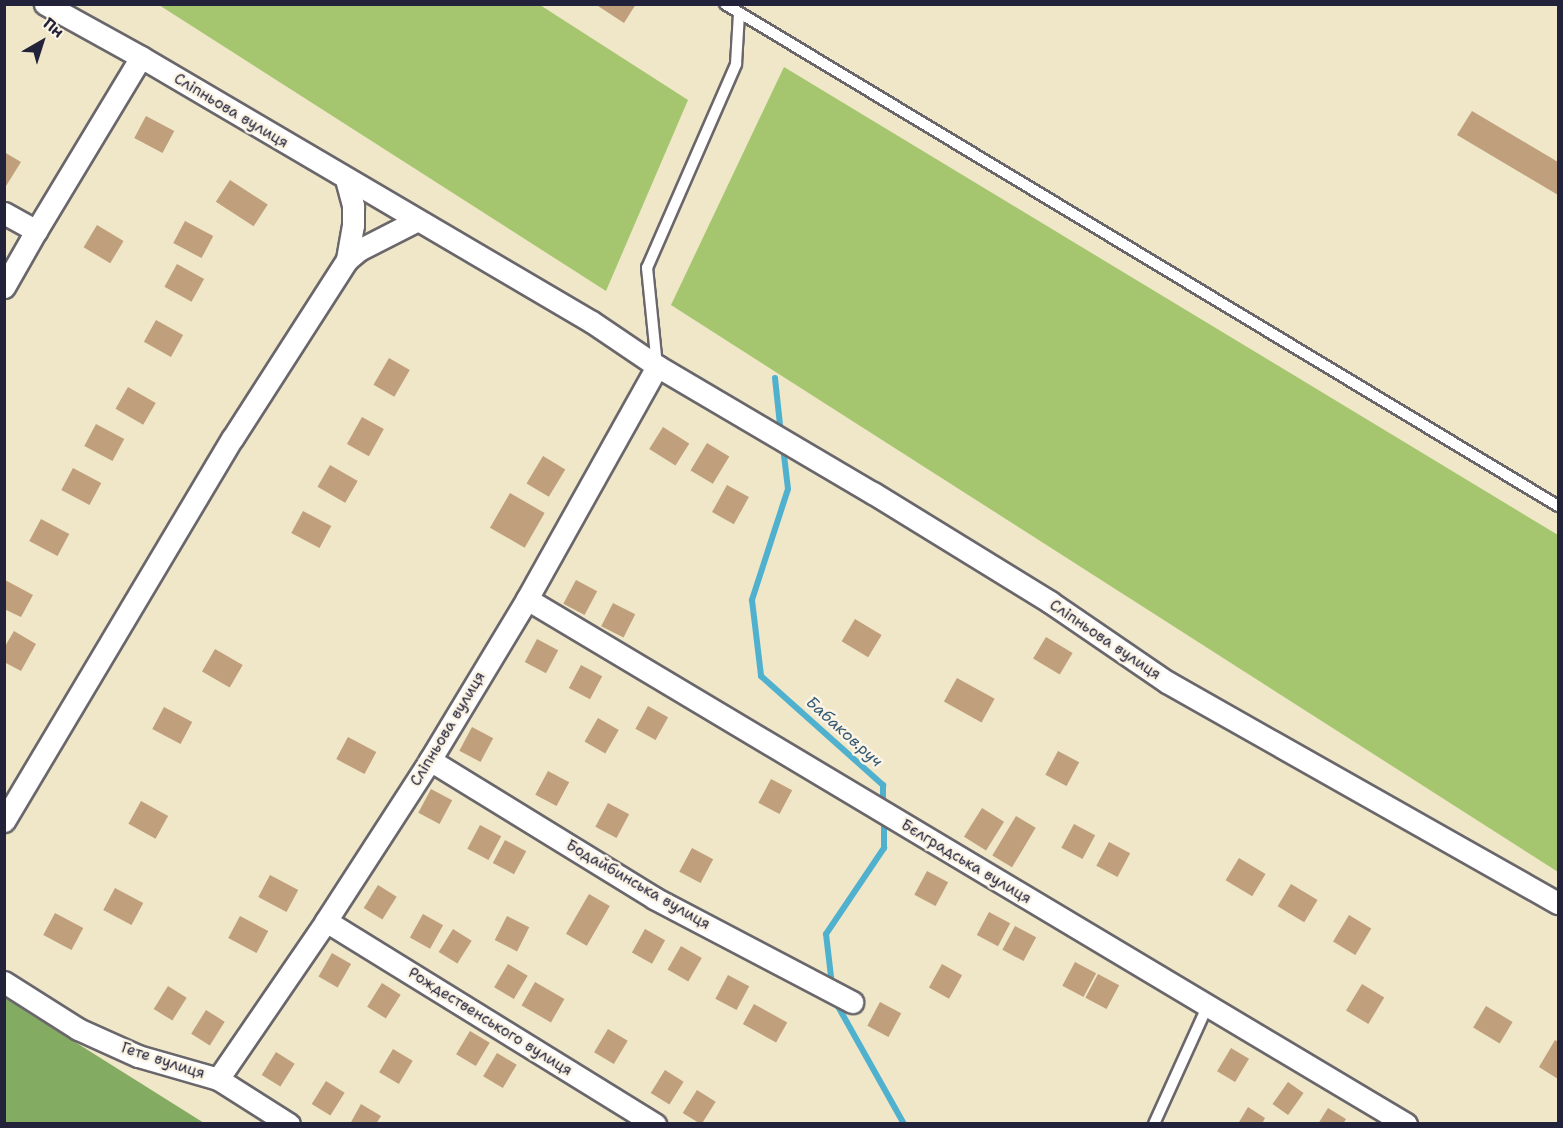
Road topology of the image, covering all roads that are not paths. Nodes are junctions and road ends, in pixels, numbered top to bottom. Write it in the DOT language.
graph roads {
  1 [pos="45,4"];
  2 [pos="725,4"];
  3 [pos="739,14"];
  4 [pos="141,57"];
  5 [pos="346,179"];
  6 [pos="4,213"];
  7 [pos="416,221"];
  8 [pos="36,231"];
  9 [pos="347,260"];
  10 [pos="4,287"];
  11 [pos="657,366"];
  12 [pos="1558,506"];
  13 [pos="527,599"];
  14 [pos="430,759"];
  15 [pos="4,821"];
  16 [pos="1558,903"];
  17 [pos="326,921"];
  18 [pos="4,982"];
  19 [pos="852,1002"];
  20 [pos="1208,1005"];
  21 [pos="218,1079"];
  22 [pos="289,1124"];
  23 [pos="655,1124"];
  24 [pos="1154,1124"];
  25 [pos="1406,1124"];
  1 -- 4 [label="street, Сліпньова вулиця"];
  2 -- 3 [label="lane"];
  3 -- 11 [label="lane"];
  3 -- 12 [label="lane"];
  4 -- 5 [label="street, Сліпньова вулиця"];
  4 -- 8 [label="street"];
  5 -- 7 [label="street, Сліпньова вулиця"];
  5 -- 9 [label="street"];
  6 -- 8 [label="street"];
  7 -- 9 [label="street"];
  7 -- 11 [label="street, Сліпньова вулиця"];
  8 -- 10 [label="street"];
  9 -- 15 [label="street"];
  11 -- 13 [label="street, Сліпньова вулиця"];
  11 -- 16 [label="street, Сліпньова вулиця"];
  13 -- 14 [label="street, Сліпньова вулиця"];
  13 -- 20 [label="street, Бєлградська вулиця"];
  14 -- 17 [label="street, Сліпньова вулиця"];
  14 -- 19 [label="street, Бодайбинська вулиця"];
  17 -- 21 [label="street, Сліпньова вулиця"];
  17 -- 23 [label="street, Рождественського вулиця"];
  18 -- 21 [label="street, Гете вулиця"];
  20 -- 24 [label="lane"];
  20 -- 25 [label="street, Бєлградська вулиця"];
  21 -- 22 [label="street, Гете вулиця"];
}
